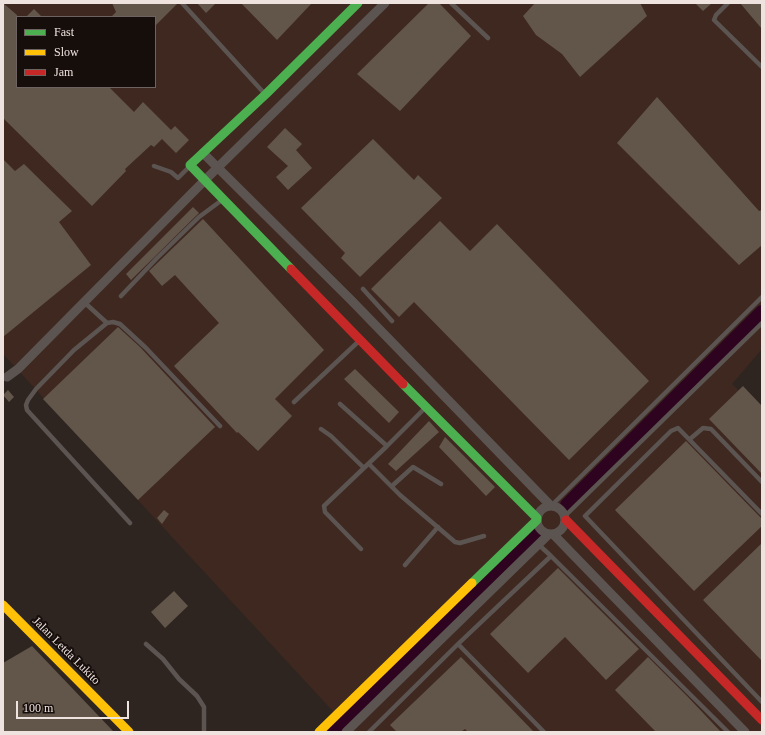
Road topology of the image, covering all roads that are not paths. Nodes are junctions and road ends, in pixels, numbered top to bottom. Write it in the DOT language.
graph roads {
  1 [pos="183,3"];
  2 [pos="358,3"];
  3 [pos="385,3"];
  4 [pos="451,3"];
  5 [pos="728,3"];
  6 [pos="488,38"];
  7 [pos="762,67"];
  8 [pos="266,94"];
  9 [pos="203,153"];
  10 [pos="190,165"];
  11 [pos="154,166"];
  12 [pos="217,168"];
  13 [pos="204,181"];
  14 [pos="223,200"];
  15 [pos="362,290"];
  16 [pos="121,296"];
  17 [pos="762,297"];
  18 [pos="84,302"];
  19 [pos="392,321"];
  20 [pos="107,323"];
  21 [pos="762,323"];
  22 [pos="360,340"];
  23 [pos="5,376"];
  24 [pos="294,402"];
  25 [pos="340,404"];
  26 [pos="427,406"];
  27 [pos="220,426"];
  28 [pos="321,429"];
  29 [pos="690,439"];
  30 [pos="387,446"];
  31 [pos="369,464"];
  32 [pos="364,468"];
  33 [pos="762,482"];
  34 [pos="442,484"];
  35 [pos="392,486"];
  36 [pos="551,505"];
  37 [pos="762,514"];
  38 [pos="566,518"];
  39 [pos="537,519"];
  40 [pos="130,523"];
  41 [pos="438,528"];
  42 [pos="551,534"];
  43 [pos="484,536"];
  44 [pos="538,544"];
  45 [pos="361,549"];
  46 [pos="551,556"];
  47 [pos="405,565"];
  48 [pos="3,605"];
  49 [pos="146,644"];
  50 [pos="458,644"];
  51 [pos="762,702"];
  52 [pos="762,720"];
  53 [pos="129,732"];
  54 [pos="204,732"];
  55 [pos="319,732"];
  56 [pos="346,732"];
  57 [pos="369,732"];
  58 [pos="544,732"];
  59 [pos="728,732"];
  60 [pos="745,732"];
  1 -- 8 [label="lane"];
  2 -- 8 [label="street"];
  3 -- 12 [label="street"];
  4 -- 6 [label="lane"];
  5 -- 7 [label="lane"];
  8 -- 9 [label="street"];
  9 -- 10 [label="street"];
  9 -- 12 [label="street"];
  10 -- 11 [label="lane"];
  10 -- 13 [label="street"];
  12 -- 13 [label="street"];
  12 -- 36 [label="street"];
  13 -- 14 [label="street"];
  13 -- 18 [label="street"];
  14 -- 16 [label="lane"];
  14 -- 22 [label="street"];
  15 -- 19 [label="lane"];
  17 -- 36 [label="lane"];
  18 -- 20 [label="lane"];
  18 -- 23 [label="street"];
  20 -- 27 [label="lane"];
  20 -- 40 [label="lane"];
  21 -- 38 [label="lane"];
  22 -- 24 [label="lane"];
  22 -- 26 [label="street"];
  25 -- 30 [label="lane"];
  26 -- 30 [label="lane"];
  26 -- 39 [label="street"];
  28 -- 32 [label="lane"];
  29 -- 33 [label="lane"];
  29 -- 37 [label="lane"];
  29 -- 51 [label="lane"];
  30 -- 31 [label="lane"];
  31 -- 32 [label="lane"];
  31 -- 35 [label="lane"];
  32 -- 45 [label="lane"];
  34 -- 35 [label="lane"];
  35 -- 41 [label="lane"];
  36 -- 38 [label="street"];
  36 -- 39 [label="street"];
  38 -- 42 [label="street"];
  38 -- 52 [label="street"];
  39 -- 42 [label="street"];
  39 -- 55 [label="street"];
  41 -- 43 [label="lane"];
  41 -- 47 [label="lane"];
  42 -- 44 [label="street"];
  42 -- 60 [label="street"];
  44 -- 46 [label="lane"];
  44 -- 56 [label="street"];
  46 -- 50 [label="lane"];
  46 -- 59 [label="lane"];
  48 -- 53 [label="street, Jalan Letda Lukito"];
  49 -- 54 [label="lane"];
  50 -- 57 [label="lane"];
  50 -- 58 [label="lane"];
}
